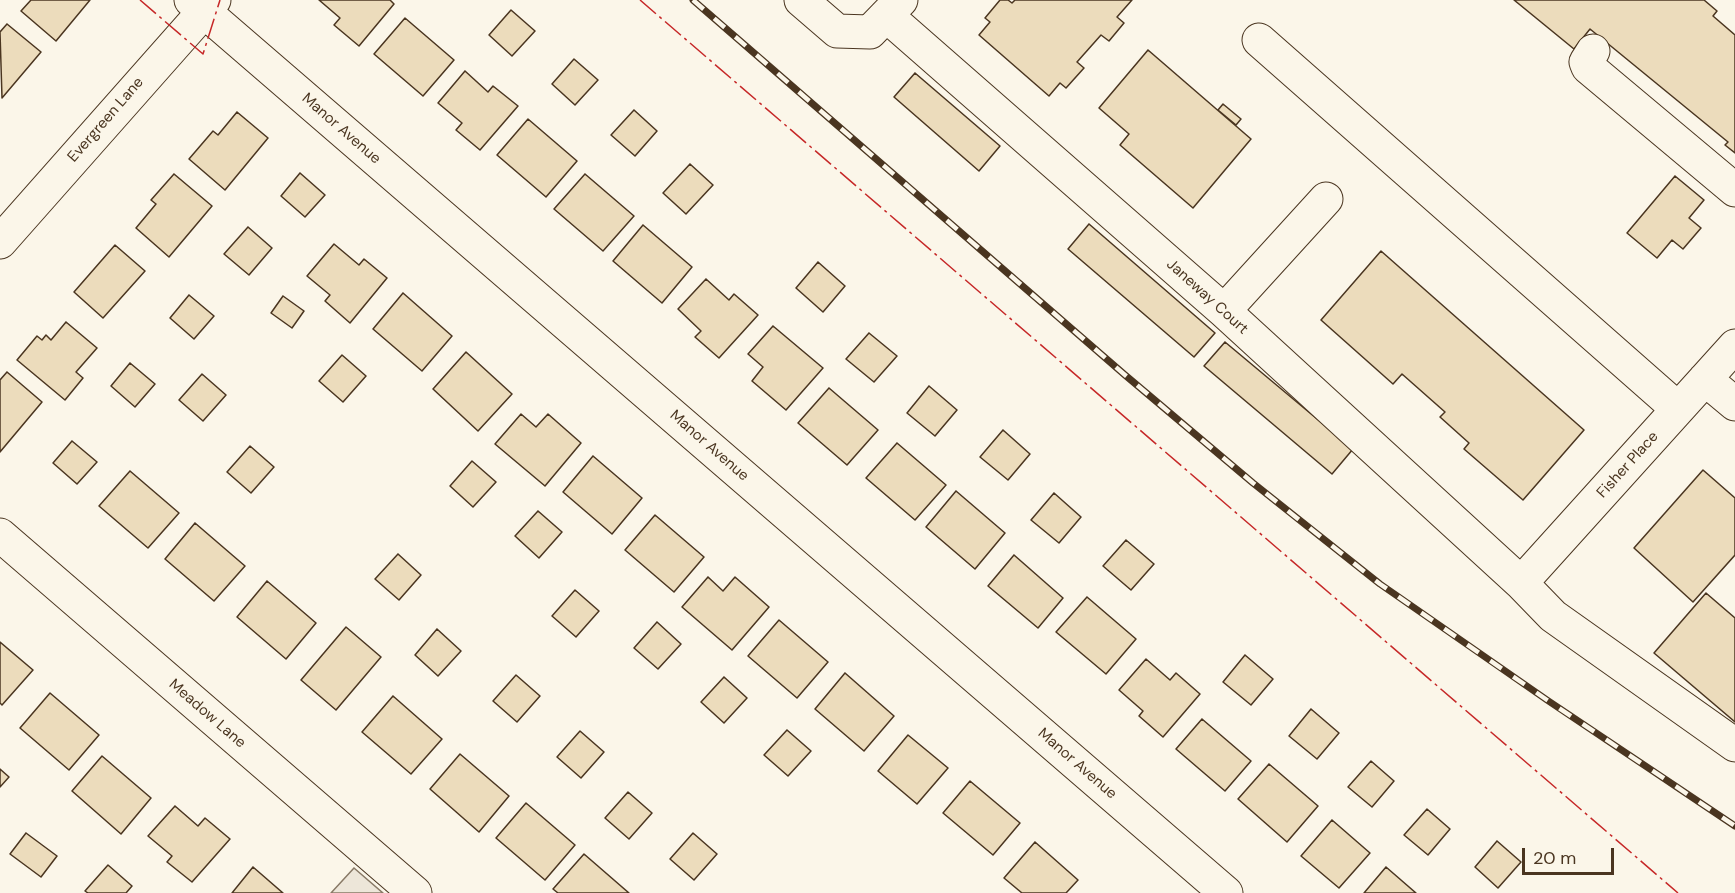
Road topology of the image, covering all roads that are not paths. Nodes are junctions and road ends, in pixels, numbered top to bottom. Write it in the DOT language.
graph roads {
  1 [pos="801,0"];
  2 [pos="203,3"];
  3 [pos="894,8"];
  4 [pos="1259,40"];
  5 [pos="1593,51"];
  6 [pos="1735,190"];
  7 [pos="1326,199"];
  8 [pos="0,242"];
  9 [pos="1224,311"];
  10 [pos="1735,346"];
  11 [pos="1705,379"];
  12 [pos="1735,404"];
  13 [pos="1678,409"];
  14 [pos="0,535"];
  15 [pos="1521,583"];
  16 [pos="1735,745"];
  17 [pos="415,893"];
  18 [pos="1226,893"];
  1 -- 3 [label="street"];
  2 -- 8 [label="street, Evergreen Lane"];
  2 -- 18 [label="street, Manor Avenue"];
  3 -- 9 [label="street, Janeway Court"];
  4 -- 13 [label="street"];
  5 -- 6 [label="street"];
  7 -- 9 [label="street"];
  9 -- 15 [label="street, Janeway Court"];
  10 -- 11 [label="street, Fisher Place"];
  11 -- 12 [label="street"];
  11 -- 13 [label="street, Fisher Place"];
  13 -- 15 [label="street, Fisher Place"];
  14 -- 17 [label="street, Meadow Lane"];
  15 -- 16 [label="street, Janeway Court"];
}
